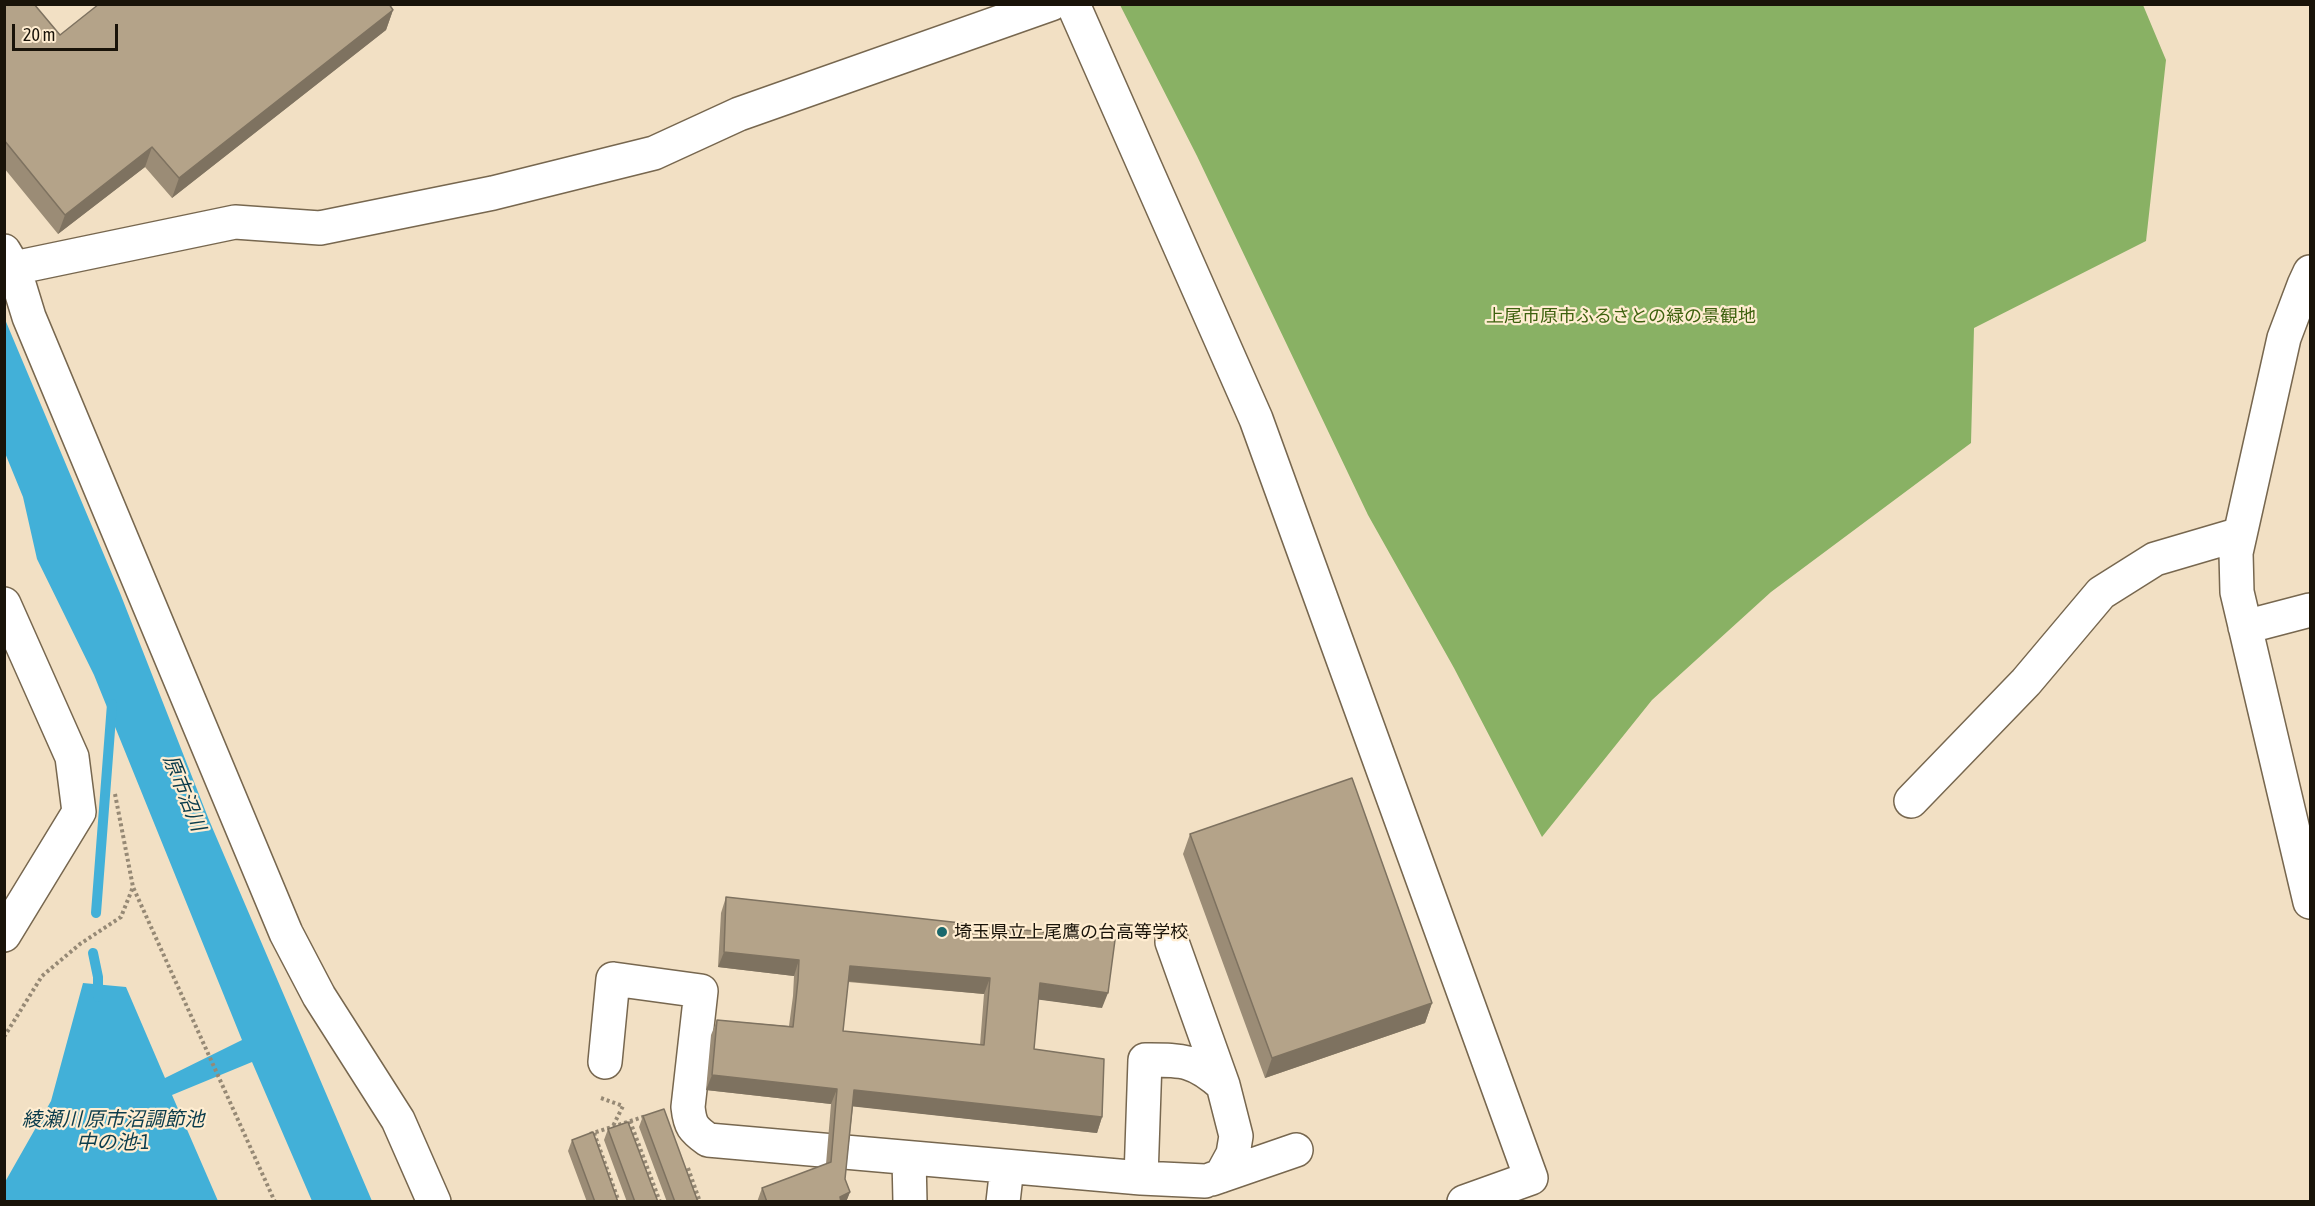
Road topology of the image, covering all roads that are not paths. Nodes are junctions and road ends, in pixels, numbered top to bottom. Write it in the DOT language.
graph roads {
  1 [pos="1051,4"];
  2 [pos="1073,4"];
  3 [pos="9,259"];
  4 [pos="2310,273"];
  5 [pos="2240,534"];
  6 [pos="4,604"];
  7 [pos="2310,610"];
  8 [pos="2245,627"];
  9 [pos="1911,801"];
  10 [pos="2310,902"];
  11 [pos="4,935"];
  12 [pos="1172,942"];
  13 [pos="605,1062"];
  14 [pos="1223,1085"];
  15 [pos="1296,1150"];
  16 [pos="909,1158"];
  17 [pos="1007,1167"];
  18 [pos="1141,1178"];
  19 [pos="1213,1186"];
  20 [pos="434,1202"];
  21 [pos="910,1202"];
  22 [pos="1003,1202"];
  23 [pos="1464,1202"];
  1 -- 3 [label="street"];
  2 -- 23 [label="street"];
  3 -- 20 [label="street"];
  4 -- 5 [label="street"];
  5 -- 8 [label="street"];
  5 -- 9 [label="street"];
  6 -- 11 [label="street"];
  7 -- 8 [label="street"];
  8 -- 10 [label="street"];
  12 -- 14 [label="street"];
  13 -- 16 [label="street"];
  14 -- 18 [label="street"];
  14 -- 19 [label="street"];
  15 -- 19 [label="street"];
  16 -- 17 [label="street"];
  16 -- 21 [label="street"];
  17 -- 18 [label="street"];
  17 -- 22 [label="street"];
  18 -- 19 [label="street"];
}
